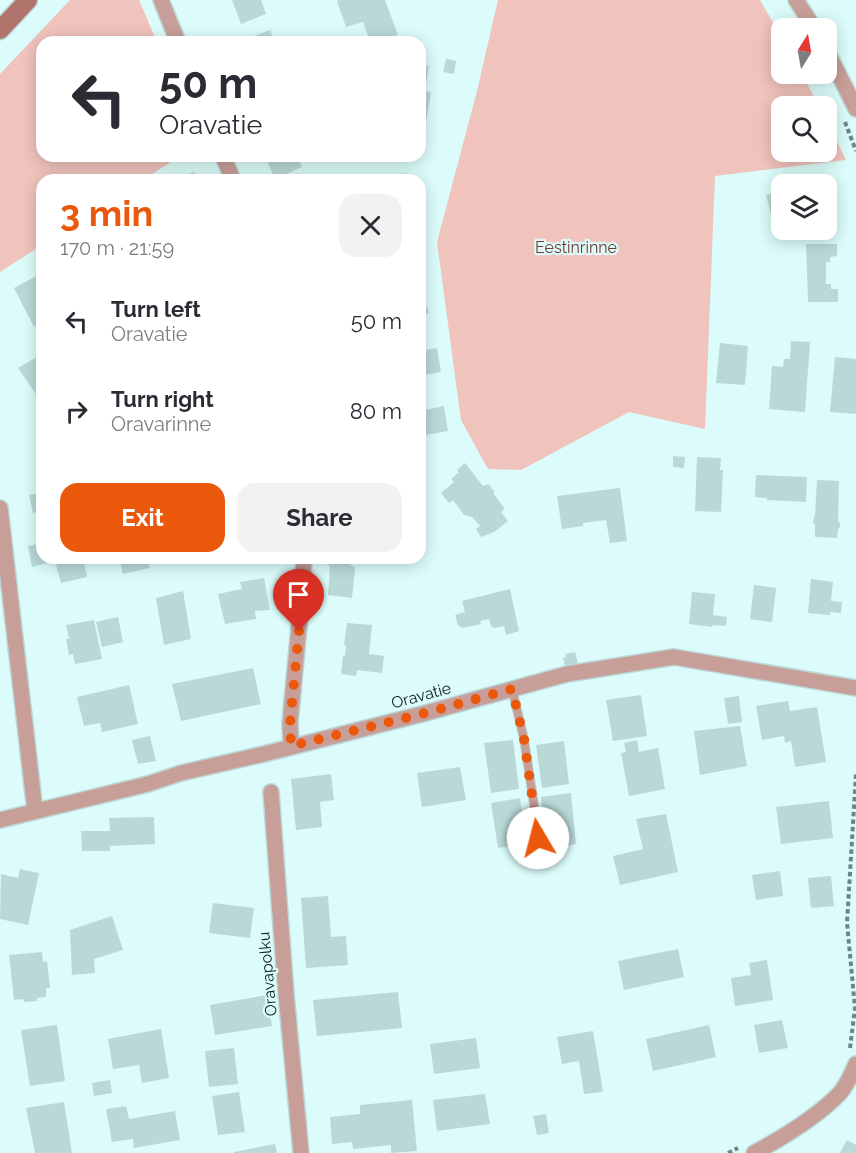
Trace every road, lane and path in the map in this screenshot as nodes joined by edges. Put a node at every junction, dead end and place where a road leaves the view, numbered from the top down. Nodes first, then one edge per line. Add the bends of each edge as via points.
1 (28, 0) edge
2 (161, 0) edge
3 (796, 0) edge
4 (808, 18) edge
5 (0, 30) edge
6 (176, 36) edge
7 (837, 71) edge
8 (856, 109) edge
9 (0, 508) edge
10 (304, 564) edge
11 (856, 688) edge
12 (512, 689) junction
13 (291, 746) junction
14 (856, 774) edge
15 (271, 792) dead end
16 (35, 811) junction
17 (0, 820) edge
18 (538, 838) dead end
19 (856, 937) edge
20 (848, 938) junction
21 (850, 1049) dead end
22 (856, 1064) edge
23 (749, 1149) edge
24 (301, 1153) edge
25 (728, 1153) edge

1 - 5 street
2 - 6 street
3 - 4 street
7 - 8 street
9 - 16 street
10 - 13 street
11 - 12 street, Oravatie via 674,657 567,674
12 - 13 street, Oravatie
12 - 18 lane via 524,739
13 - 16 street, Oravatie
14 - 20 path
15 - 24 street, Oravapolku
16 - 17 street, Oravatie
19 - 20 path
20 - 21 path via 855,1008
22 - 23 street via 841,1091 825,1106 784,1136
23 - 25 path

